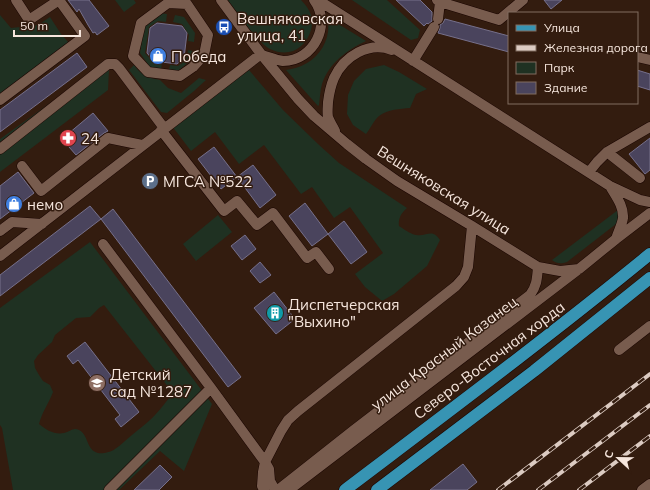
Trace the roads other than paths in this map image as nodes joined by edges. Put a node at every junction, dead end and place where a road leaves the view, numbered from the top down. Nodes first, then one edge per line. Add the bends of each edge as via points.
1 (16, 0) edge
2 (59, 0) edge
3 (221, 0) edge
4 (314, 0) edge
5 (318, 0) edge
6 (523, 0) edge
7 (439, 1) edge
8 (512, 12) edge
9 (504, 21) edge
10 (260, 54) junction
11 (204, 55) joint
12 (638, 57) edge
13 (650, 60) edge
14 (413, 61) junction
15 (0, 100) edge
16 (650, 127) edge
17 (163, 129) junction
18 (336, 135) junction
19 (142, 145) junction
20 (0, 149) edge
21 (607, 152) junction
22 (22, 166) dead end
23 (589, 172) junction
24 (640, 178) dead end
25 (610, 186) junction
26 (650, 202) edge
27 (650, 213) edge
28 (42, 224) junction
29 (472, 226) junction
30 (0, 231) edge
31 (616, 239) junction
32 (103, 244) dead end
33 (650, 254) edge
34 (0, 256) edge
35 (538, 267) junction
36 (329, 269) dead end
37 (579, 269) junction
38 (650, 278) edge
39 (650, 326) edge
40 (619, 350) dead end
41 (211, 388) junction
42 (265, 462) junction
43 (650, 484) edge
44 (109, 490) edge
45 (264, 490) edge
46 (277, 490) edge
47 (289, 490) edge
48 (345, 490) edge
49 (377, 490) edge
50 (642, 490) edge

1 - 2 street via 29,20
2 - 15 street via 85,36
3 - 10 street, Вешняковская улица
4 - 10 street via 321,13 321,24 318,38 310,50 298,58 283,60
5 - 14 street, Вешняковская улица
6 - 8 street
7 - 9 street
7 - 14 street via 436,23
10 - 17 street
10 - 18 street, Вешняковская улица via 298,99
11 - 11 street via 180,76 148,72 133,56 141,23 168,3 187,4 192,10 208,35
12 - 13 street
14 - 18 street, Вешняковская улица via 388,49 376,47 363,49 346,61 334,77 329,92 328,117
14 - 23 street, Вешняковская улица
16 - 21 street
17 - 19 street
17 - 20 street via 119,68 115,64 108,64
17 - 36 street via 224,211 237,201 257,225 273,213 307,258 316,252
18 - 29 street, Вешняковская улица via 397,181
19 - 22 street via 108,138 41,191
19 - 28 street
21 - 23 street
21 - 24 street
23 - 25 street, Вешняковская улица
25 - 26 street, Вешняковская улица
25 - 31 street, Вешняковская улица via 623,212
27 - 31 street, улица Красный Казанец
28 - 30 street via 12,222
28 - 34 street
29 - 35 street, Вешняковская улица
29 - 42 street via 468,267 464,277 288,420
31 - 37 street, улица Красный Казанец
32 - 41 street
33 - 48 main road, Северо-Восточная хорда via 570,319
35 - 37 street, Вешняковская улица via 560,271
35 - 46 street, улица Красный Казанец via 536,284 530,295
37 - 47 street, улица Красный Казанец
38 - 49 main road via 534,371
39 - 40 street
41 - 42 street
41 - 44 street
42 - 45 street via 262,486
42 - 46 street via 269,469 270,481
43 - 50 street

